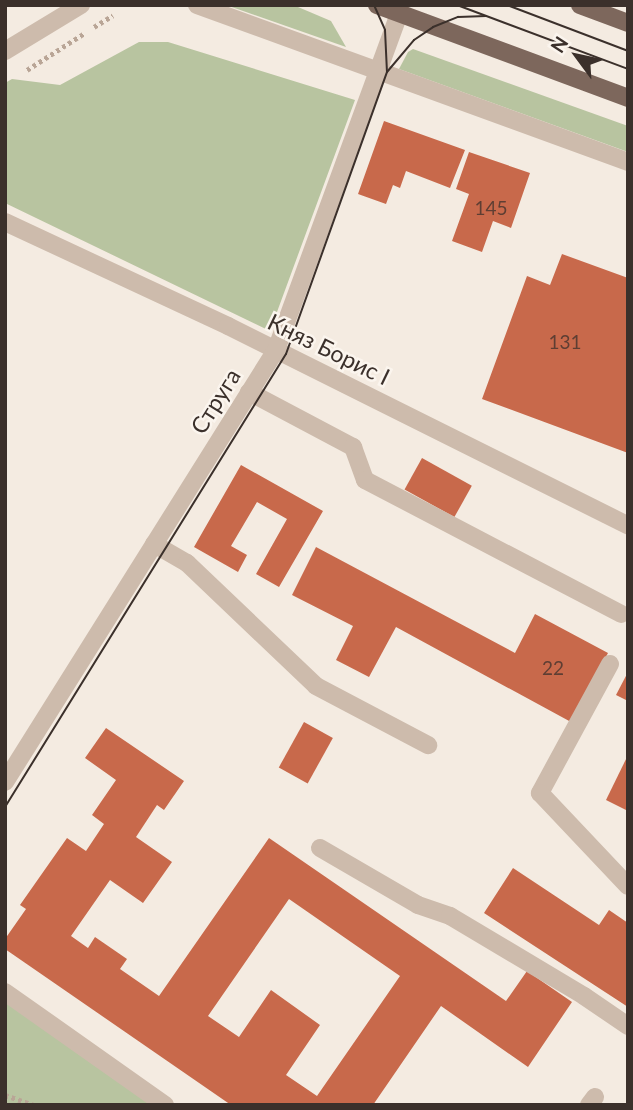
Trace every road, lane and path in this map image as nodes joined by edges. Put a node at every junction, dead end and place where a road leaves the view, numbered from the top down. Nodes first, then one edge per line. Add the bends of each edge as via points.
1 (80, 5) edge
2 (197, 5) edge
3 (377, 5) edge
4 (580, 5) edge
5 (398, 13) junction
6 (628, 23) edge
7 (5, 51) edge
8 (56, 52) dead end
9 (27, 70) dead end
10 (377, 71) junction
11 (628, 98) edge
12 (628, 162) edge
13 (5, 222) edge
14 (276, 350) junction
15 (249, 392) junction
16 (628, 525) edge
17 (154, 544) junction
18 (621, 614) dead end
19 (610, 664) dead end
20 (428, 745) dead end
21 (5, 782) edge
22 (320, 848) dead end
23 (628, 886) edge
24 (5, 992) edge
25 (628, 1026) edge
26 (5, 1096) edge
27 (19, 1098) junction
28 (12, 1105) edge
29 (34, 1105) edge
30 (165, 1105) edge

1 - 7 street
2 - 10 street
3 - 5 main road
4 - 6 main road
5 - 10 street, Струга
5 - 11 main road
8 - 9 path
10 - 12 street
10 - 14 street, Струга
13 - 14 street, Княз Борис I
14 - 15 street, Струга
14 - 16 street, Княз Борис I
15 - 17 street, Струга
15 - 18 street via 353,447 365,480
17 - 20 street via 187,563 316,686
17 - 21 street, Струга via 31,727
19 - 23 street via 540,793
22 - 25 street via 418,905 461,923
24 - 30 street
26 - 27 path
27 - 28 path
27 - 29 path

